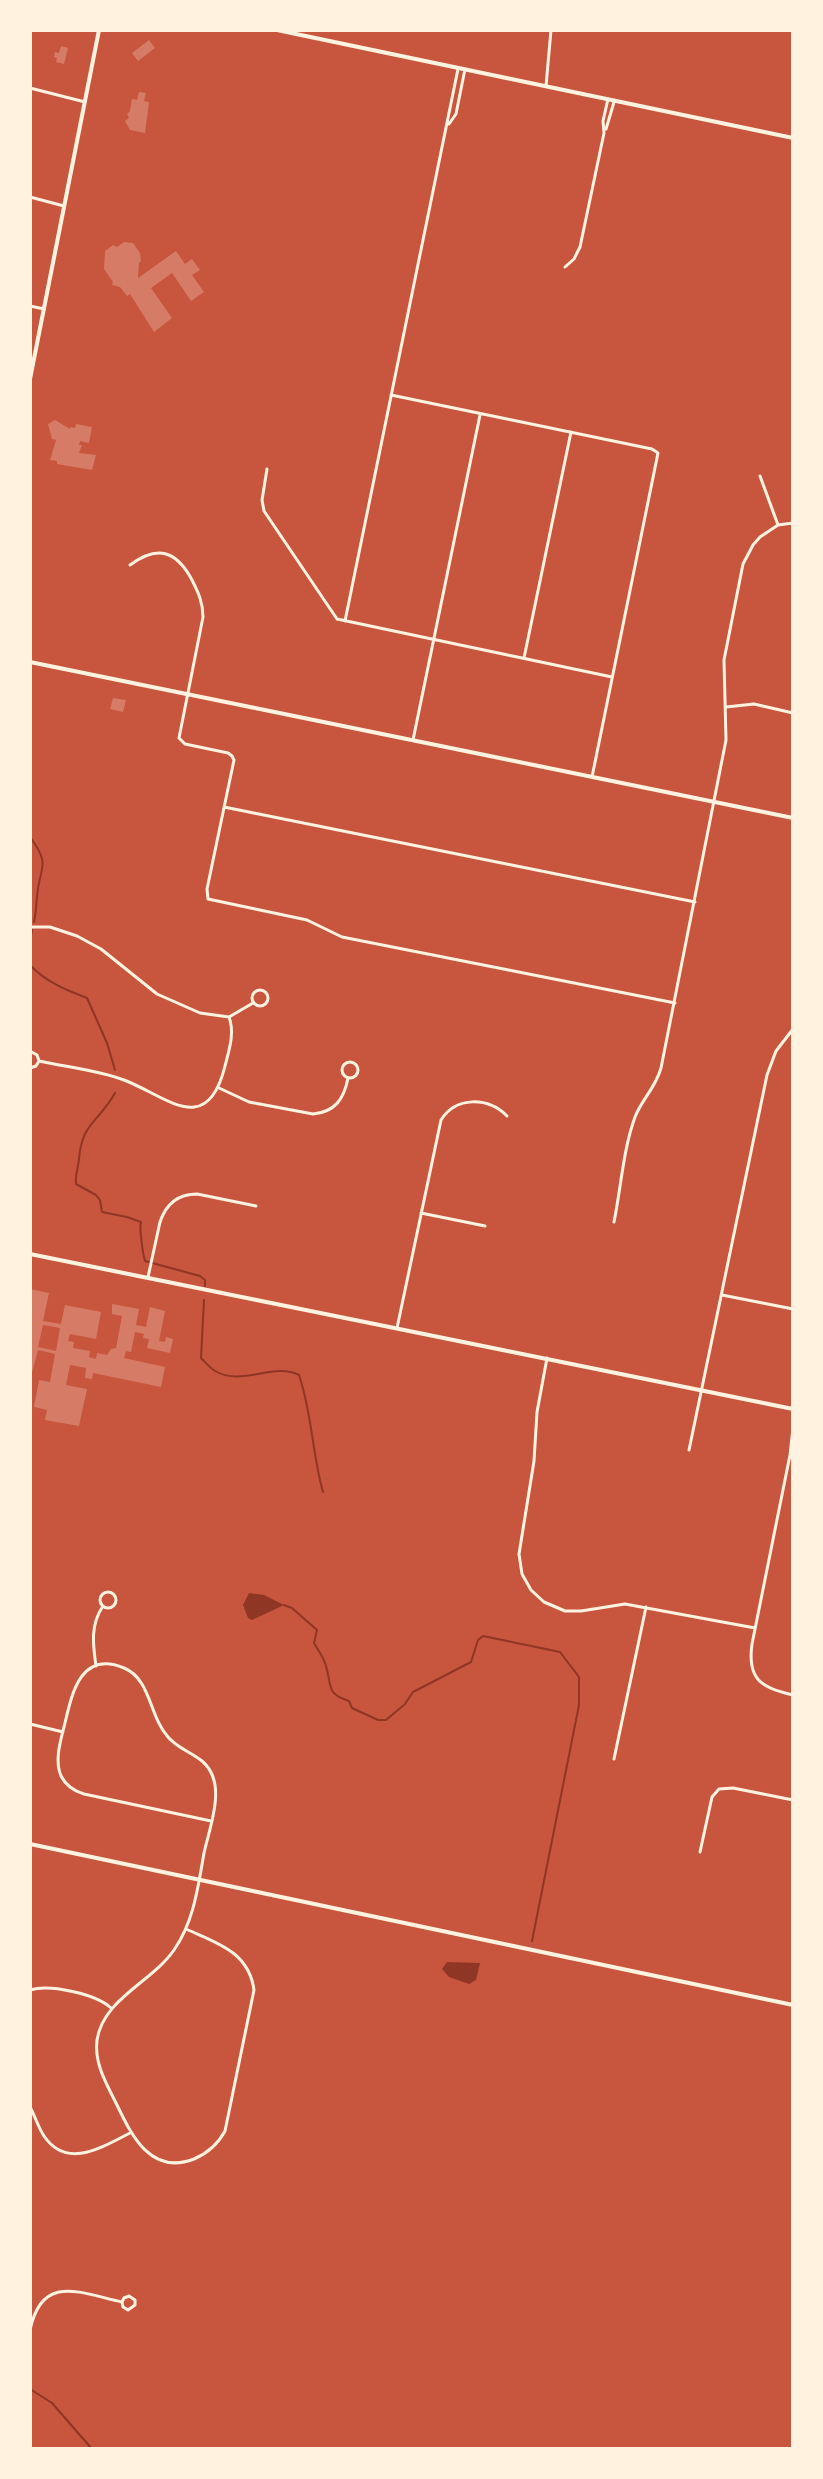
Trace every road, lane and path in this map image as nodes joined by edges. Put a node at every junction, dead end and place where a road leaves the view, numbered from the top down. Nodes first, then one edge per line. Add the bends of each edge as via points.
1 (99, 30) edge
2 (277, 30) edge
3 (551, 30) edge
4 (458, 68) junction
5 (465, 69) junction
6 (546, 86) junction
7 (30, 88) edge
8 (611, 100) junction
9 (85, 102) junction
10 (447, 128) junction
11 (793, 138) edge
12 (30, 197) edge
13 (64, 206) junction
14 (565, 267) dead end
15 (30, 306) edge
16 (44, 309) junction
17 (30, 379) edge
18 (391, 395) junction
19 (480, 413) junction
20 (571, 432) junction
21 (267, 469) dead end
22 (760, 476) dead end
23 (793, 523) edge
24 (778, 525) junction
25 (130, 565) dead end
26 (345, 621) junction
27 (434, 640) junction
28 (524, 658) junction
29 (30, 662) edge
30 (612, 677) junction
31 (187, 694) junction
32 (726, 707) junction
33 (793, 713) edge
34 (413, 740) junction
35 (592, 777) junction
36 (714, 802) junction
37 (224, 807) junction
38 (793, 818) edge
39 (695, 902) junction
40 (30, 927) edge
41 (253, 1003) junction
42 (675, 1003) junction
43 (229, 1017) junction
44 (793, 1029) edge
45 (30, 1051) edge
46 (39, 1061) junction
47 (30, 1068) edge
48 (348, 1078) junction
49 (219, 1088) junction
50 (507, 1116) dead end
51 (256, 1206) dead end
52 (421, 1213) junction
53 (614, 1222) dead end
54 (485, 1226) dead end
55 (30, 1254) edge
56 (148, 1277) junction
57 (721, 1294) junction
58 (793, 1309) edge
59 (397, 1328) junction
60 (547, 1358) junction
61 (702, 1391) junction
62 (793, 1409) edge
63 (793, 1428) edge
64 (689, 1450) dead end
65 (103, 1606) dead end
66 (646, 1607) junction
67 (755, 1628) junction
68 (96, 1666) junction
69 (793, 1695) edge
70 (32, 1725) edge
71 (63, 1732) junction
72 (614, 1759) dead end
73 (793, 1800) edge
74 (211, 1821) junction
75 (30, 1844) edge
76 (700, 1852) dead end
77 (199, 1879) junction
78 (186, 1929) junction
79 (30, 1990) edge
80 (793, 2005) edge
81 (111, 2008) junction
82 (30, 2107) edge
83 (130, 2133) junction
84 (122, 2302) dead end
85 (30, 2330) edge

1 - 9 street
2 - 4 street
3 - 6 street
4 - 5 street
4 - 10 street
5 - 6 street
5 - 10 street via 456,114
6 - 8 street
7 - 9 street
8 - 11 street
8 - 14 street via 580,247
9 - 13 street
10 - 18 street
12 - 13 street
13 - 16 street
15 - 16 street
16 - 17 street
18 - 19 street
18 - 26 street
19 - 20 street
19 - 27 street
20 - 28 street
20 - 30 street via 658,453
21 - 26 street via 264,511 333,615
22 - 24 street
23 - 24 street
24 - 32 street via 753,545 743,564 724,660
25 - 31 street via 148,553 172,556 200,595 203,617
26 - 27 street
27 - 28 street
27 - 34 street
28 - 30 street
29 - 31 street
30 - 35 street
31 - 34 street
31 - 37 street via 180,740 233,757
32 - 33 street via 754,704
32 - 36 street via 728,731
34 - 35 street
35 - 36 street
36 - 38 street
36 - 39 street
37 - 39 street
37 - 42 street via 207,889 211,900 307,920 342,937
39 - 42 street
40 - 43 street via 77,936 170,1002
41 - 41 street via 265,1005 267,993 255,992
41 - 43 street
42 - 53 street via 658,1077 633,1122
43 - 49 street via 232,1034
44 - 57 street via 769,1065
45 - 46 street
46 - 47 street
46 - 49 street via 119,1078 185,1107 208,1101
48 - 48 street via 358,1071 353,1062 342,1067
48 - 49 street via 336,1106 313,1114 249,1102
50 - 52 street via 497,1106 475,1101 445,1113
51 - 56 street via 197,1194 181,1196 163,1214
52 - 54 street
52 - 59 street
55 - 56 street
56 - 59 street
57 - 58 street
57 - 61 street
59 - 60 street
60 - 61 street
60 - 66 street via 519,1550 522,1574 538,1597 557,1609
61 - 62 street
61 - 64 street
63 - 67 street
65 - 68 street via 93,1634
66 - 67 street
66 - 72 street
67 - 69 street via 753,1672 768,1688
68 - 71 street via 75,1684
68 - 74 street via 119,1666 136,1675 169,1739 208,1768 216,1789
70 - 71 street
71 - 74 street via 58,1767 73,1790
73 - 76 street via 719,1789 712,1797
74 - 77 street
75 - 77 street
77 - 78 street
77 - 80 street
78 - 81 street via 158,1969
78 - 83 street via 231,1950 253,1981 227,2125 211,2149 175,2162 156,2158
79 - 81 street via 50,1988
81 - 83 street via 99,2029 97,2056
82 - 83 street via 44,2136 68,2153 88,2153
84 - 85 street via 55,2292 37,2307

